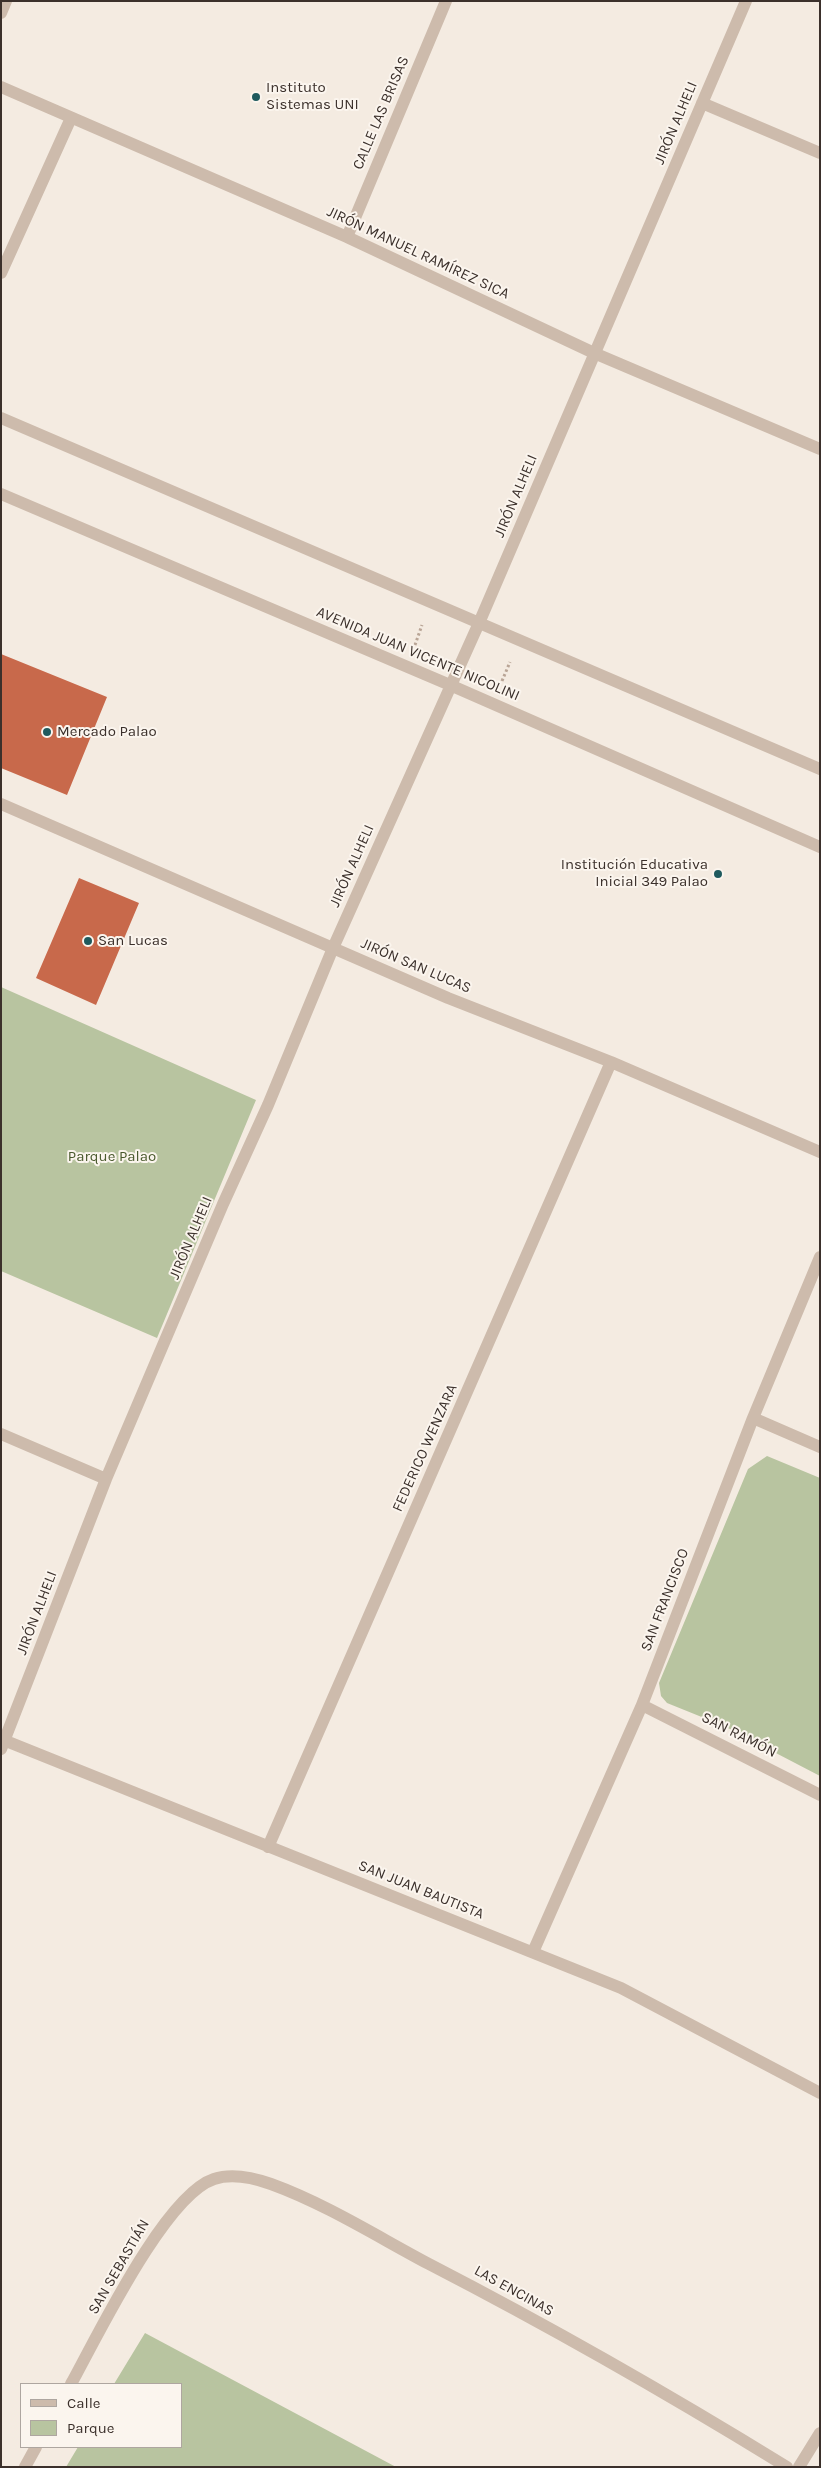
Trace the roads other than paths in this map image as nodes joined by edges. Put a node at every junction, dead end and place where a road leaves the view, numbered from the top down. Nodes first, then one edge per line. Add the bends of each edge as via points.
1 (6, 1) edge
2 (446, 1) edge
3 (746, 1) edge
4 (1, 13) edge
5 (1, 88) edge
6 (702, 102) junction
7 (72, 118) junction
8 (820, 153) edge
9 (347, 237) junction
10 (1, 273) edge
11 (594, 353) junction
12 (1, 418) edge
13 (820, 450) edge
14 (1, 494) edge
15 (480, 623) junction
16 (450, 685) junction
17 (820, 769) edge
18 (1, 804) edge
19 (820, 847) edge
20 (333, 948) junction
21 (611, 1062) junction
22 (820, 1152) edge
23 (820, 1257) edge
24 (753, 1418) junction
25 (1, 1434) edge
26 (820, 1447) edge
27 (106, 1479) junction
28 (642, 1705) junction
29 (2, 1743) edge
30 (820, 1795) edge
31 (268, 1847) junction
32 (533, 1952) junction
33 (820, 2093) edge
34 (212, 2179) joint
35 (72, 2383) edge
36 (820, 2433) edge
37 (35, 2448) edge
38 (25, 2467) edge
39 (787, 2467) edge
40 (799, 2467) edge

1 - 4 street
2 - 9 street, CALLE LAS BRISAS
3 - 6 street, JIRÓN ALHELI
5 - 7 street, JIRÓN MANUEL RAMÍREZ SICA
6 - 8 street
6 - 11 street, JIRÓN ALHELI
7 - 9 street, JIRÓN MANUEL RAMÍREZ SICA
7 - 10 street
9 - 11 street, JIRÓN MANUEL RAMÍREZ SICA
11 - 13 street, JIRÓN MANUEL RAMÍREZ SICA
11 - 15 street, JIRÓN ALHELI
12 - 15 street
14 - 16 street, AVENIDA JUAN VICENTE NICOLINI
15 - 16 street, JIRÓN ALHELI
15 - 17 street
16 - 19 street, AVENIDA JUAN VICENTE NICOLINI
16 - 20 street, JIRÓN ALHELI
18 - 20 street, JIRÓN SAN LUCAS
20 - 21 street, JIRÓN SAN LUCAS via 448,998
20 - 27 street, JIRÓN ALHELI
21 - 22 street, JIRÓN SAN LUCAS
21 - 31 street, FEDERICO WENZARA
23 - 24 street, SAN FRANCISCO
24 - 26 street
24 - 28 street, SAN FRANCISCO
25 - 27 street
27 - 29 street, JIRÓN ALHELI
28 - 30 street, SAN RAMÓN
28 - 32 street, SAN FRANCISCO
29 - 31 street, SAN JUAN BAUTISTA
31 - 32 street, SAN JUAN BAUTISTA
32 - 33 street, SAN JUAN BAUTISTA via 621,1988
34 - 35 street, SAN SEBASTIÁN via 189,2194 166,2219
34 - 39 street, LAS ENCINAS via 233,2176 270,2184 316,2205 506,2304
36 - 40 street
37 - 38 street

